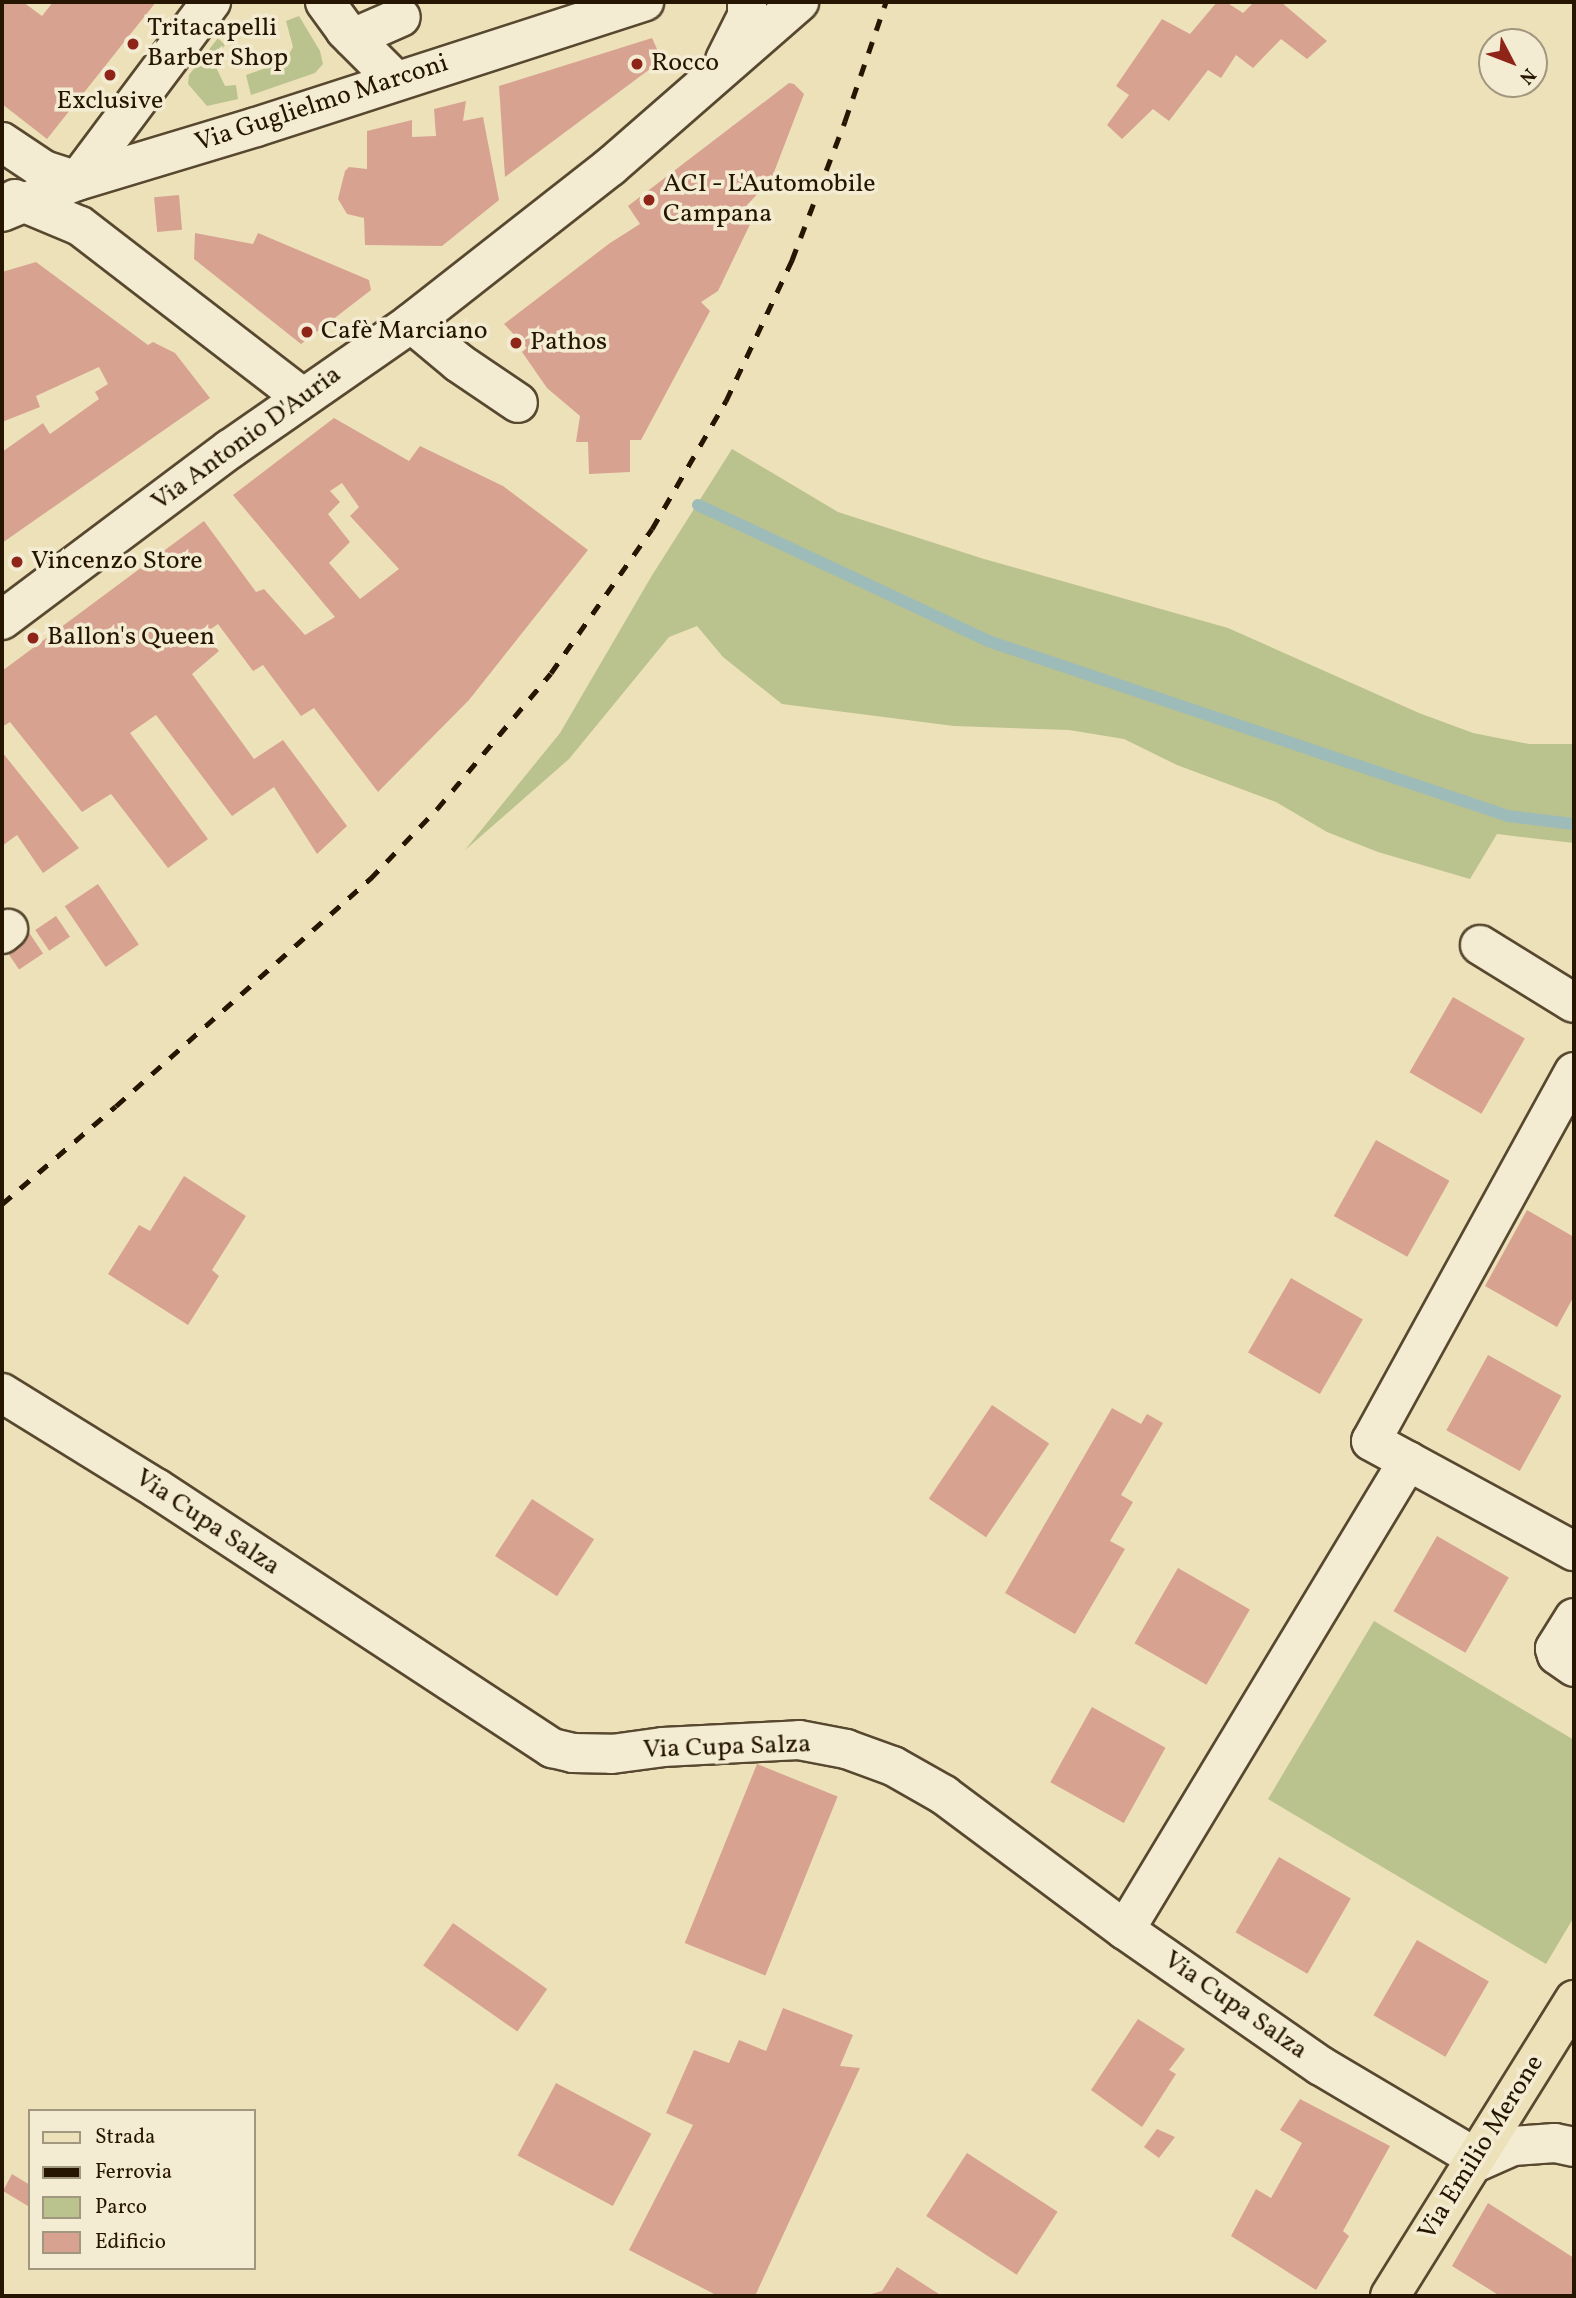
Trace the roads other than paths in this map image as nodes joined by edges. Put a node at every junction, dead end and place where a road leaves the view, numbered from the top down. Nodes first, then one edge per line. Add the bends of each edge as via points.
1 (211, 2) edge
2 (326, 2) edge
3 (644, 2) edge
4 (747, 2) edge
5 (799, 2) edge
6 (401, 17) dead end
7 (353, 38) junction
8 (720, 71) junction
9 (395, 80) junction
10 (2, 142) edge
11 (77, 181) junction
12 (11, 204) edge
13 (411, 323) junction
14 (302, 397) junction
15 (518, 403) dead end
16 (2, 620) edge
17 (1480, 945) dead end
18 (1574, 1003) edge
19 (1574, 1072) edge
20 (2, 1393) edge
21 (1408, 1461) junction
22 (1574, 1552) edge
23 (1574, 1618) edge
24 (1574, 1667) edge
25 (1125, 1930) junction
26 (1574, 2006) edge
27 (1574, 2147) edge
28 (1474, 2161) junction
29 (1390, 2296) edge

1 - 11 street
2 - 7 street
3 - 9 street, Via Guglielmo Marconi
4 - 8 street, Via Antonio D'Auria via 747,16
5 - 8 street, Via Antonio D'Auria
6 - 7 street
7 - 9 street
8 - 13 street, Via Antonio D'Auria via 610,167
9 - 11 street, Via Guglielmo Marconi
10 - 11 street via 44,170
11 - 12 street, Via Guglielmo Marconi
12 - 14 street via 80,226
13 - 14 street, Via Antonio D'Auria
13 - 15 street
14 - 16 street, Via Antonio D'Auria
17 - 18 street
19 - 21 street via 1371,1441
20 - 25 street, Via Cupa Salza via 156,1488 552,1748 611,1754 799,1740 846,1749 893,1766 944,1795
21 - 22 street
21 - 25 street
23 - 24 street via 1555,1649
25 - 28 street, Via Cupa Salza via 1321,2066
26 - 28 main road, Via Emilio Merone
27 - 28 street via 1556,2143 1513,2146
28 - 29 main road, Via Emilio Merone

